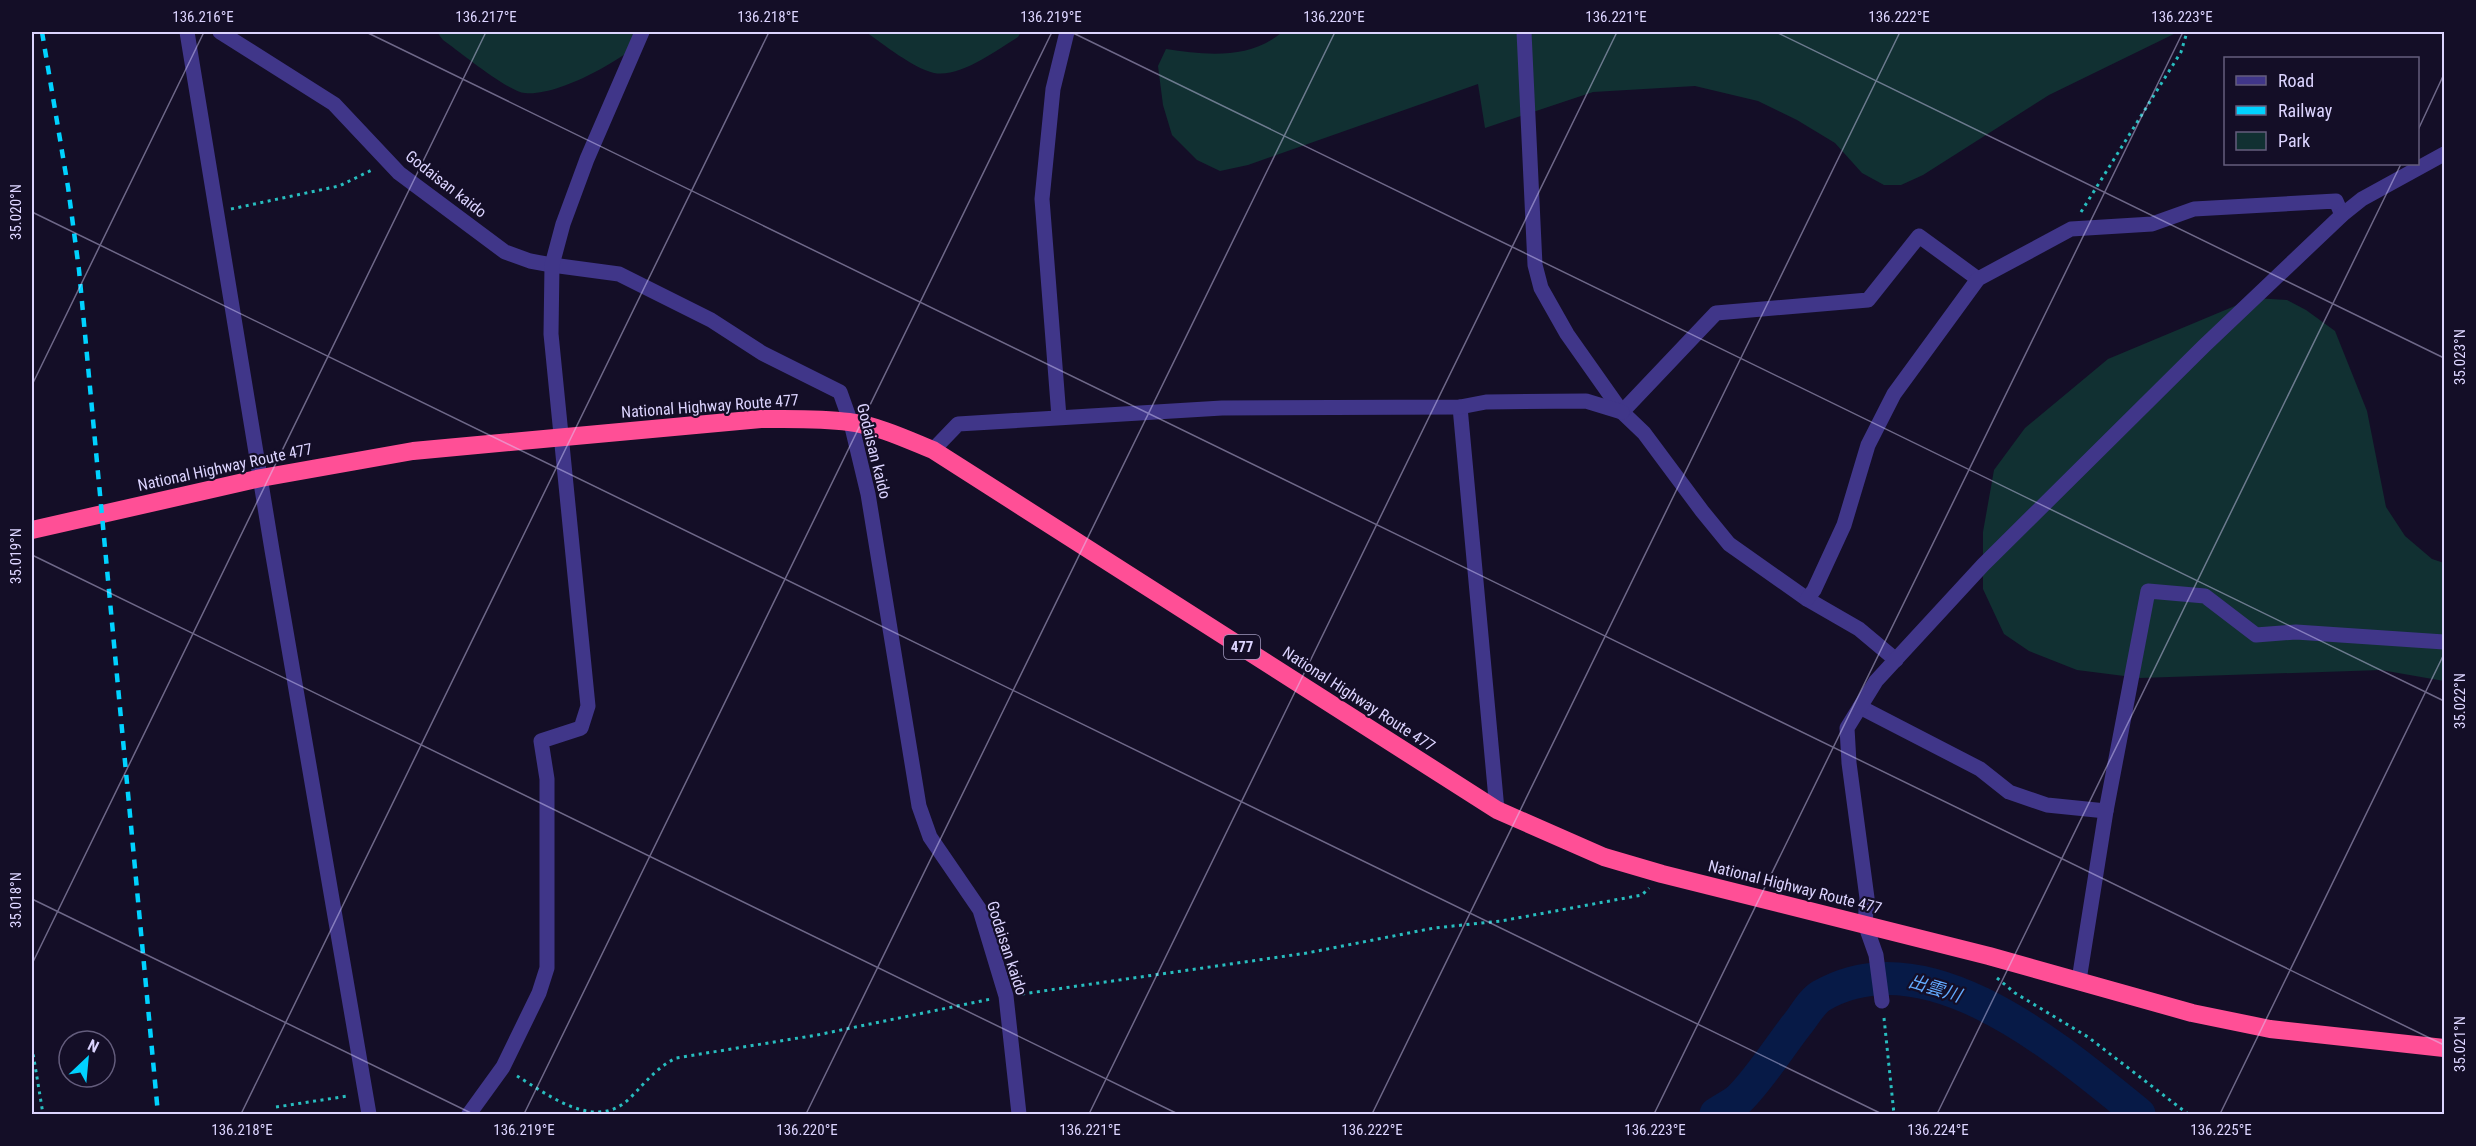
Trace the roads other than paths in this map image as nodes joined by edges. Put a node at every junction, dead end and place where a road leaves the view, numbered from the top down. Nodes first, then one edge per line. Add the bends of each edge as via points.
1 (187, 32) edge
2 (220, 32) edge
3 (642, 32) edge
4 (1067, 32) edge
5 (1524, 32) edge
6 (2445, 154) edge
7 (2342, 215) junction
8 (552, 265) junction
9 (1978, 279) junction
10 (1460, 407) junction
11 (1622, 412) junction
12 (1059, 417) junction
13 (851, 423) junction
14 (560, 437) junction
15 (933, 450) junction
16 (261, 478) junction
17 (32, 530) edge
18 (1807, 598) junction
19 (2445, 642) edge
20 (1896, 660) junction
21 (1860, 707) junction
22 (1497, 810) junction
23 (2106, 811) junction
24 (1865, 924) junction
25 (2079, 980) junction
26 (1882, 1001) road end
27 (2445, 1048) edge
28 (369, 1114) edge
29 (469, 1114) edge
30 (1020, 1114) edge

1 - 16 street
2 - 8 street, Godaisan kaido via 334,105 399,173 506,252
3 - 8 street via 583,170
4 - 12 street via 1053,89 1042,199
5 - 11 street via 1535,265 1541,288 1567,334
6 - 7 street via 2362,199
7 - 9 street via 2336,201 2324,201 2194,209 2152,224 2071,229
7 - 20 street via 1992,557
8 - 13 street, Godaisan kaido via 619,274 711,320 762,353 840,392
8 - 14 street via 550,334
9 - 11 street via 1919,236 1868,300 1716,314
9 - 18 street via 1894,394 1868,445 1844,525
10 - 11 street via 1486,402 1586,401
10 - 12 street via 1222,408
10 - 22 street
11 - 18 street via 1644,433 1729,544
12 - 15 street via 958,424
13 - 14 highway, National Highway Route 477 / 477 via 761,419
13 - 15 highway, National Highway Route 477 / 477 via 889,432
13 - 30 street, Godaisan kaido via 868,494 919,806 930,837 980,909 1006,996
14 - 16 highway, National Highway Route 477 / 477 via 413,451
14 - 29 street via 588,706 581,728 541,741 547,779 547,968 503,1067
15 - 22 highway, National Highway Route 477 / 477
16 - 17 highway, National Highway Route 477 / 477
16 - 28 street
18 - 20 street via 1858,629
19 - 23 street via 2296,632 2256,635 2205,596 2148,591
20 - 21 street via 1876,681
21 - 23 street via 1980,769 2009,792 2047,805
21 - 24 street via 1847,728 1867,898
22 - 24 highway, National Highway Route 477 / 477 via 1604,857
23 - 25 street
24 - 25 highway, National Highway Route 477 / 477
24 - 26 street via 1876,955
25 - 27 highway, National Highway Route 477 / 477 via 2192,1013 2270,1029

